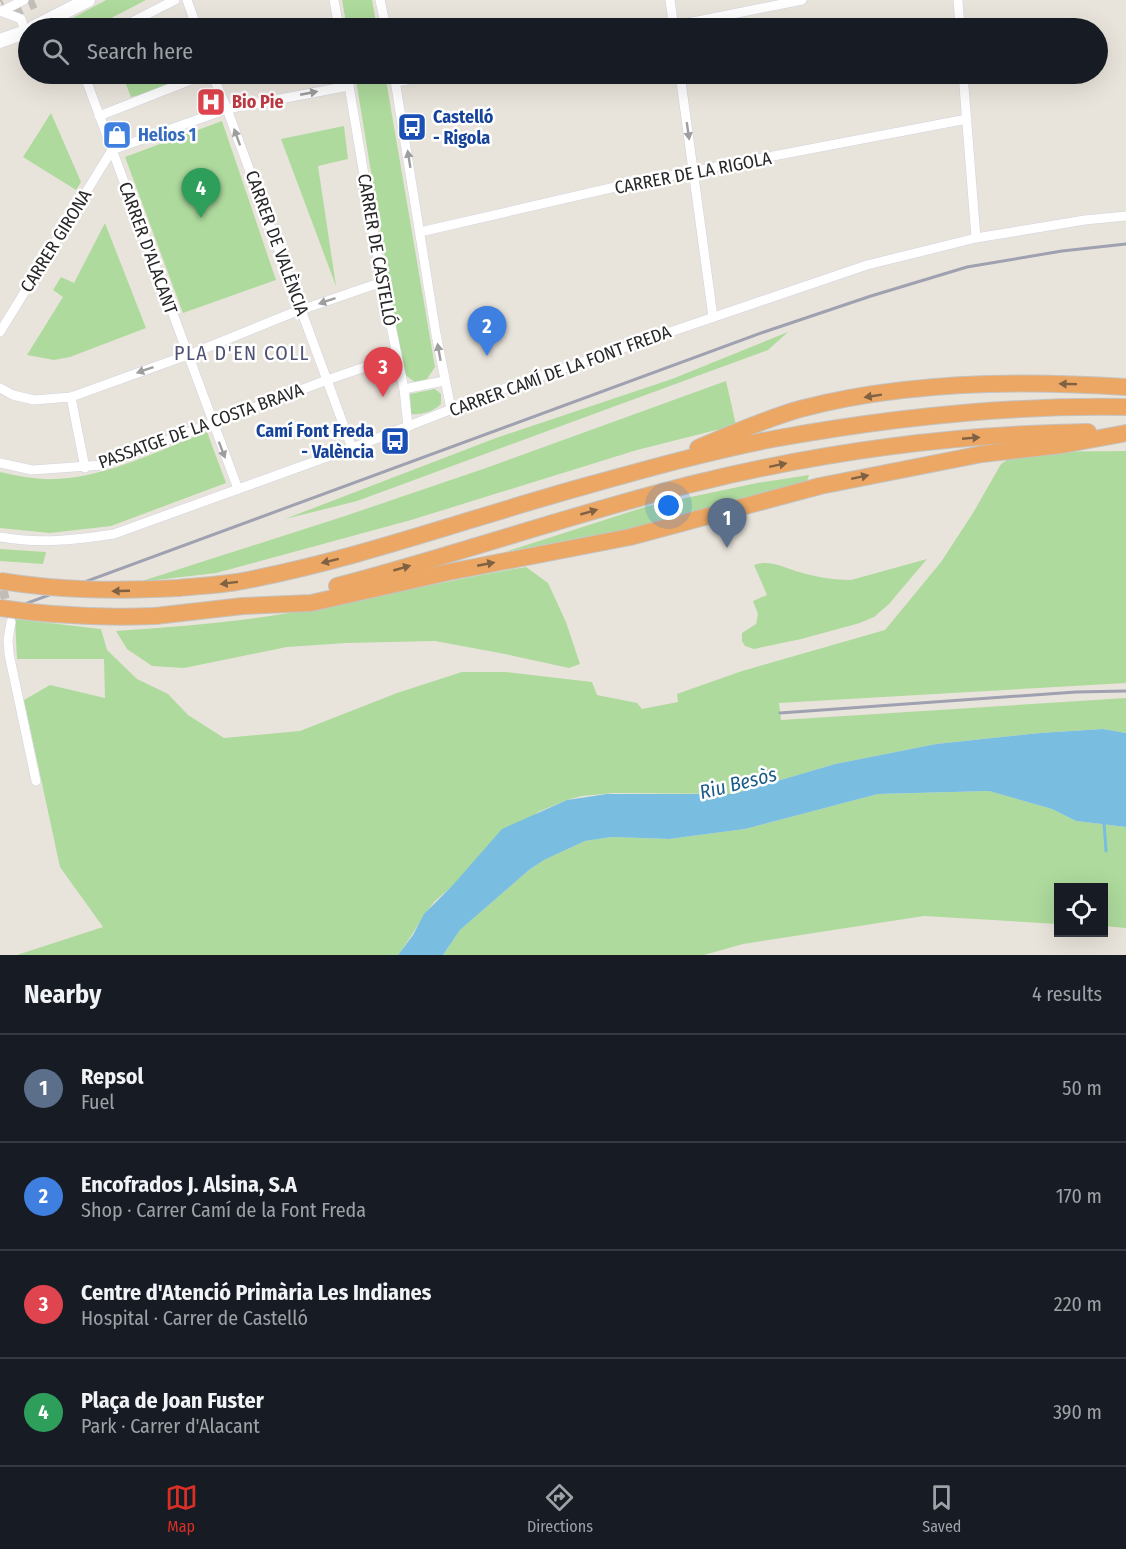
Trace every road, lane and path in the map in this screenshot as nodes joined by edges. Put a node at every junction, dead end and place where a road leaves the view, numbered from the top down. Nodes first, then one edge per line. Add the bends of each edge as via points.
1 (24, 0) edge
2 (88, 0) edge
3 (175, 0) edge
4 (187, 0) edge
5 (334, 0) edge
6 (380, 0) edge
7 (670, 0) edge
8 (802, 0) edge
9 (958, 0) edge
10 (1, 11) edge
11 (62, 14) junction
12 (18, 18) edge
13 (53, 18) edge
14 (64, 18) edge
15 (140, 18) edge
16 (193, 18) edge
17 (337, 18) edge
18 (384, 18) edge
19 (673, 18) edge
20 (717, 18) edge
21 (959, 18) edge
22 (18, 33) edge
23 (0, 41) edge
24 (88, 84) edge
25 (181, 84) edge
26 (216, 84) edge
27 (396, 84) edge
28 (681, 84) edge
29 (964, 84) edge
30 (349, 86) joint
31 (227, 109) junction
32 (99, 116) junction
33 (967, 119) junction
34 (112, 150) junction
35 (694, 173) junction
36 (1126, 216) edge
37 (420, 232) junction
38 (976, 238) junction
39 (382, 282) junction
40 (300, 310) junction
41 (713, 317) junction
42 (0, 332) edge
43 (188, 355) junction
44 (397, 356) junction
45 (327, 380) junction
46 (444, 381) junction
47 (1126, 387) edge
48 (0, 388) edge
49 (404, 389) junction
50 (71, 397) junction
51 (1126, 407) edge
52 (451, 409) junction
53 (212, 424) junction
54 (408, 427) junction
55 (1126, 432) edge
56 (352, 448) junction
57 (0, 463) edge
58 (85, 468) junction
59 (649, 469) junction
60 (237, 489) junction
61 (0, 537) edge
62 (1, 585) edge
63 (243, 606) junction
64 (0, 608) edge
65 (11, 622) tunnel mouth
66 (36, 781) dead end

1 - 10 street
2 - 11 main road
3 - 15 street
4 - 16 street
5 - 17 street
6 - 18 street
7 - 19 street
8 - 20 street
9 - 21 street
10 - 12 street
11 - 13 main road
11 - 14 street
22 - 23 main road
24 - 32 street, CARRER D'ALACANT
25 - 32 street
26 - 31 street, CARRER DE VALÈNCIA
37 -> 27 street
28 -> 35 street
29 - 33 street
31 -> 30 street
30 - 39 street, CARRER DE CASTELLÓ
31 - 34 street
40 -> 31 street, CARRER DE VALÈNCIA
32 - 34 street, CARRER D'ALACANT
33 - 35 street, CARRER DE LA RIGOLA
33 - 38 street
34 - 42 street, CARRER GIRONA
34 - 43 street, CARRER D'ALACANT
35 - 37 street, CARRER DE LA RIGOLA via 637,182
35 - 41 street
36 - 38 street, CARRER CAMÍ DE LA FONT FREDA
46 -> 37 street
38 - 41 street, CARRER CAMÍ DE LA FONT FREDA via 867,265
39 -> 40 street
39 - 44 street, CARRER DE CASTELLÓ
40 - 43 street
40 - 45 street, CARRER DE VALÈNCIA
41 - 52 street, CARRER CAMÍ DE LA FONT FREDA
43 -> 50 street
43 - 53 street, CARRER D'ALACANT
44 - 45 street, PASSATGE DE LA COSTA BRAVA
44 - 49 street, CARRER DE CASTELLÓ
45 - 53 street, PASSATGE DE LA COSTA BRAVA
45 - 56 street, CARRER DE VALÈNCIA
46 - 49 street
46 - 52 street
47 -> 59 highway via 988,385 850,399 779,416
48 - 50 street via 34,400
49 - 54 street, CARRER DE CASTELLÓ
50 - 58 street
51 - 59 highway via 1000,411 843,427 727,449
52 - 54 street, CARRER CAMÍ DE LA FONT FREDA
53 - 58 street, PASSATGE DE LA COSTA BRAVA
53 -> 60 street, CARRER D'ALACANT
54 - 56 street, CARRER CAMÍ DE LA FONT FREDA
63 -> 55 highway via 311,603 630,537 820,486 972,456
63 -> 55 highway via 370,578 611,506 772,467 926,442
56 - 60 street, CARRER CAMÍ DE LA FONT FREDA
57 - 58 street, PASSATGE DE LA COSTA BRAVA via 33,470
59 -> 62 highway, bridge via 326,562 234,582 116,591
60 - 61 street, CARRER CAMÍ DE LA FONT FREDA via 114,534 43,542
63 - 64 highway, bridge via 114,617
65 - 66 street via 9,654

